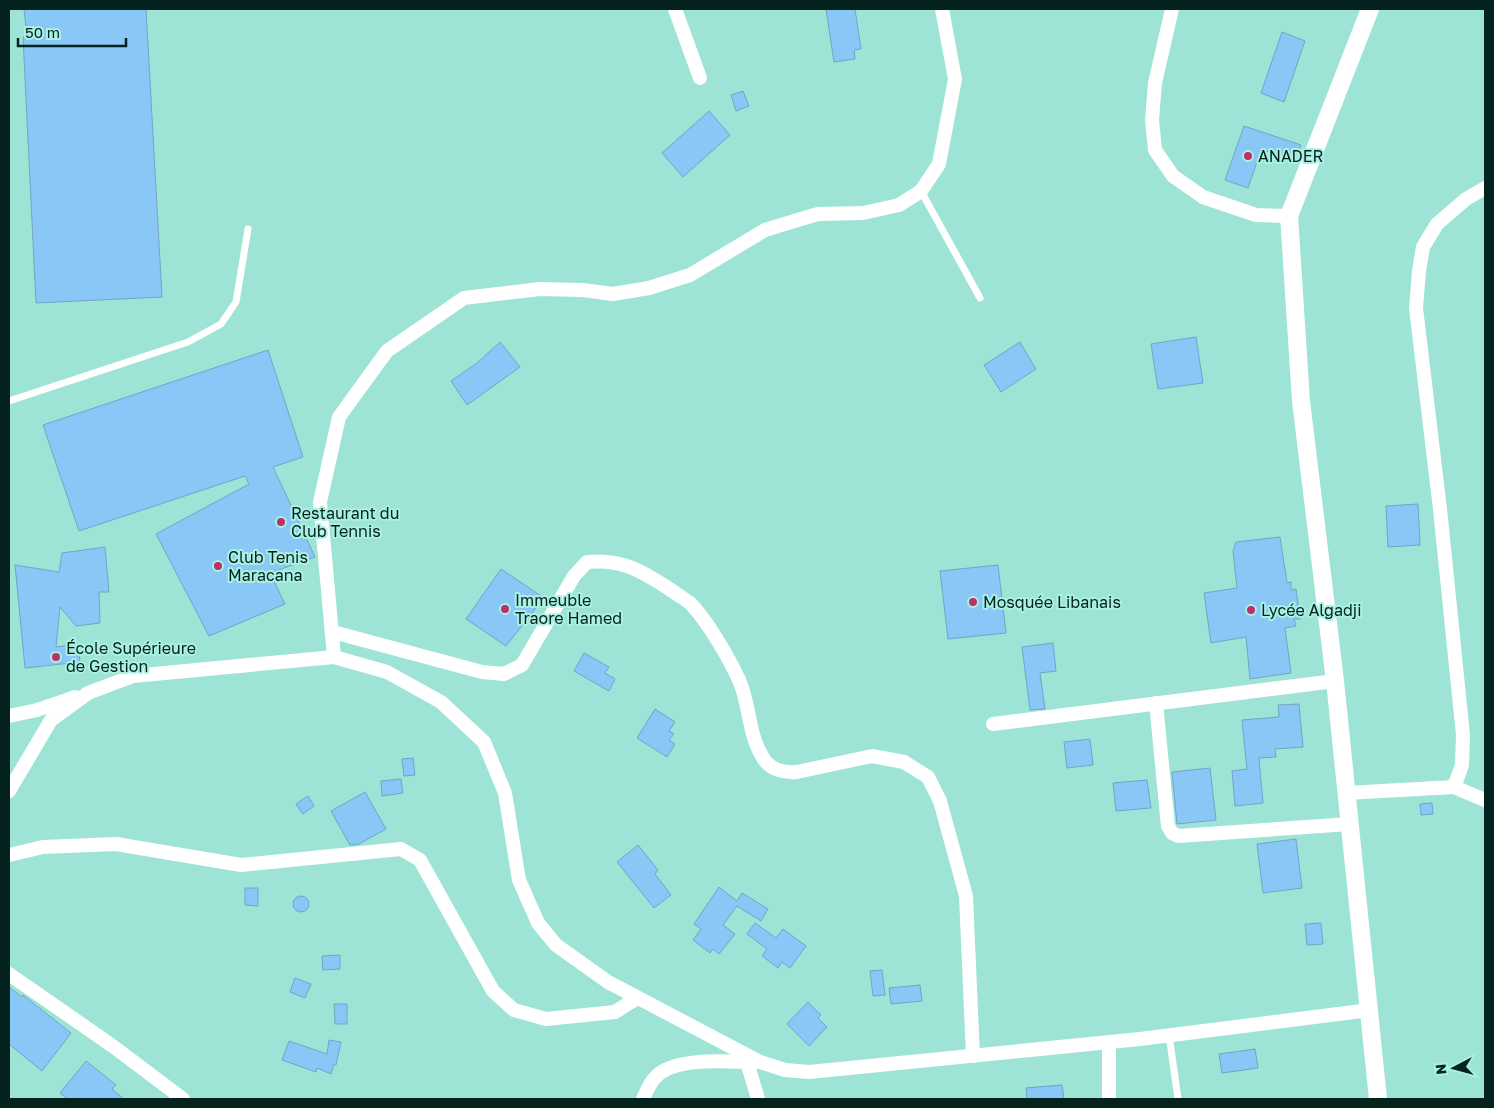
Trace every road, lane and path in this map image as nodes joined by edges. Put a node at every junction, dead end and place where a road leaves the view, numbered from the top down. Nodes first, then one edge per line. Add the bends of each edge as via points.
1 (675, 9) edge
2 (942, 9) edge
3 (1172, 9) edge
4 (1370, 9) edge
5 (700, 78) dead end
6 (1485, 188) edge
7 (921, 191) junction
8 (1289, 216) junction
9 (248, 229) dead end
10 (980, 298) dead end
11 (9, 401) edge
12 (333, 632) junction
13 (334, 657) junction
14 (1335, 681) junction
15 (88, 693) junction
16 (1156, 703) junction
17 (9, 716) edge
18 (993, 724) dead end
19 (1454, 787) junction
20 (9, 791) edge
21 (1346, 793) junction
22 (1485, 800) edge
23 (1350, 824) junction
24 (9, 855) edge
25 (9, 974) edge
26 (637, 998) junction
27 (1370, 1010) junction
28 (1168, 1035) junction
29 (1109, 1042) junction
30 (973, 1056) junction
31 (753, 1062) junction
32 (183, 1099) edge
33 (642, 1099) edge
34 (758, 1099) edge
35 (1109, 1099) edge
36 (1178, 1099) edge
37 (1378, 1099) edge

1 - 5 street
2 - 7 street via 955,79 939,164
3 - 8 street via 1155,83 1152,120 1155,150 1173,176 1203,197 1256,215
4 - 8 street
6 - 19 street via 1466,199 1437,224 1423,247 1416,308 1463,735 1462,765
7 - 10 lane
7 - 12 street via 900,205 863,212 818,214 765,230 690,275 649,288 613,294 540,289 464,298 387,351 339,417 320,502
8 - 14 street via 1301,401
9 - 11 lane via 236,302 221,324 188,342
12 - 13 street
12 - 30 street via 482,672 504,674 522,665 574,576 587,562 606,561 638,568 689,603 707,625 740,681 755,742 771,768 787,773 797,772 872,756 904,762 928,777 940,802 966,896
13 - 15 street via 133,676
13 - 26 street via 387,672 440,702 484,742 505,793 519,880 538,923 556,945 574,959
14 - 16 street
14 - 21 street
15 - 17 street
15 - 20 street via 51,720
16 - 18 street
16 - 23 street via 1168,826 1172,833 1178,836
19 - 21 street
19 - 22 street
21 - 23 street
23 - 27 street
24 - 26 street via 44,847 116,844 241,865 401,849 420,860 493,991 514,1010 546,1019 615,1012
25 - 32 street
26 - 31 street
27 - 28 street
27 - 37 street
28 - 29 street
28 - 36 lane
29 - 30 street
29 - 35 street
30 - 31 street via 810,1072
31 - 33 street via 717,1061 673,1066 660,1073
31 - 34 street

